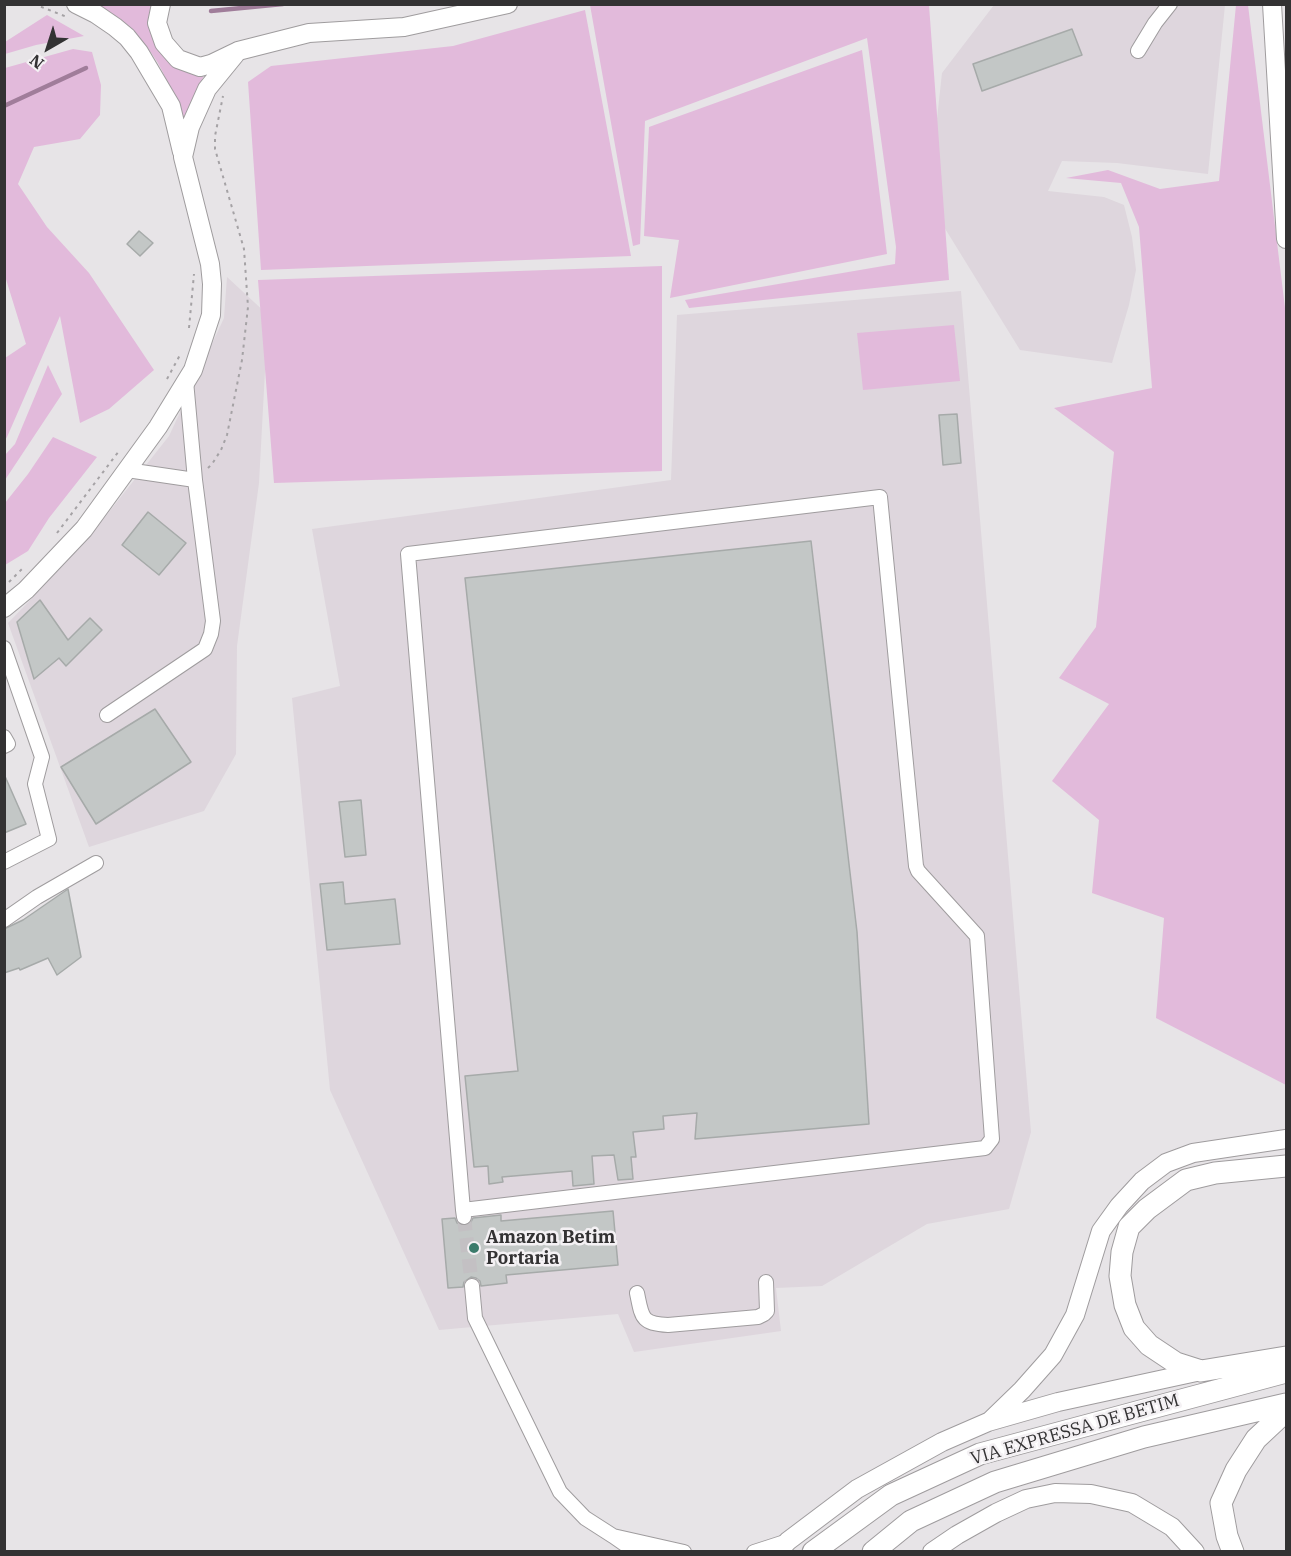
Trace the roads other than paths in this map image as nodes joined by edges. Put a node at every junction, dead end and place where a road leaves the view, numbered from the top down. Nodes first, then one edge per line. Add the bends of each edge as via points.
1 (161, 4) edge
2 (508, 4) edge
3 (1170, 4) edge
4 (1271, 9) edge
5 (75, 12) edge
6 (237, 51) junction
7 (1138, 51) dead end
8 (183, 157) junction
9 (1286, 232) edge
10 (186, 381) junction
11 (127, 470) junction
12 (195, 480) junction
13 (4, 608) edge
14 (5, 649) edge
15 (107, 715) dead end
16 (4, 737) edge
17 (4, 746) edge
18 (4, 862) edge
19 (96, 863) dead end
20 (4, 920) edge
21 (1287, 1139) edge
22 (1287, 1166) edge
23 (463, 1214) joint
24 (766, 1282) dead end
25 (472, 1287) tunnel mouth
26 (637, 1293) dead end
27 (1287, 1357) edge
28 (1202, 1371) junction
29 (1287, 1372) edge
30 (1287, 1404) edge
31 (1287, 1411) edge
32 (988, 1422) junction
33 (614, 1536) junction
34 (783, 1546) edge
35 (636, 1551) edge
36 (684, 1551) edge
37 (753, 1551) edge
38 (813, 1551) edge
39 (873, 1551) edge
40 (932, 1551) edge
41 (1195, 1551) edge
42 (1233, 1551) edge

1 - 6 main road via 157,23 164,43 178,58 200,67
2 - 6 main road via 404,27 309,33
3 - 7 street
4 - 9 main road
5 - 8 main road via 96,14 127,37 139,52 171,106
6 - 8 main road via 207,89 190,127
8 - 10 main road via 212,285 211,315
10 - 11 main road
10 - 12 street
11 - 12 street
11 - 13 main road via 84,530
12 - 15 street via 213,621 211,634 205,649
14 - 18 street via 42,757 35,784 49,839
16 - 17 street via 8,744
19 - 20 street
21 - 32 main road via 1193,1153 1166,1163 1142,1181 1101,1231 1075,1315 1053,1355
22 - 28 highway via 1186,1180 1129,1227 1120,1276 1134,1328 1149,1345 1176,1363
23 - 23 street via 985,1148 992,1139 977,936 916,866 880,497 408,554
24 - 26 street via 767,1311 758,1317 680,1324 648,1322
25 - 33 street via 475,1318 560,1492 585,1518
27 - 28 highway
28 - 32 main road via 1058,1402
29 - 38 highway, VIA EXPRESSA DE BETIM via 980,1454 891,1495
30 - 39 highway, VIA EXPRESSA DE BETIM via 1144,1437 995,1482 911,1521
31 - 42 highway via 1256,1439 1221,1503
32 - 34 main road via 942,1442 857,1489
33 - 35 street
33 - 36 street
34 - 37 street
40 - 41 main road via 996,1513 1026,1499 1055,1493 1091,1494 1132,1503 1172,1527

